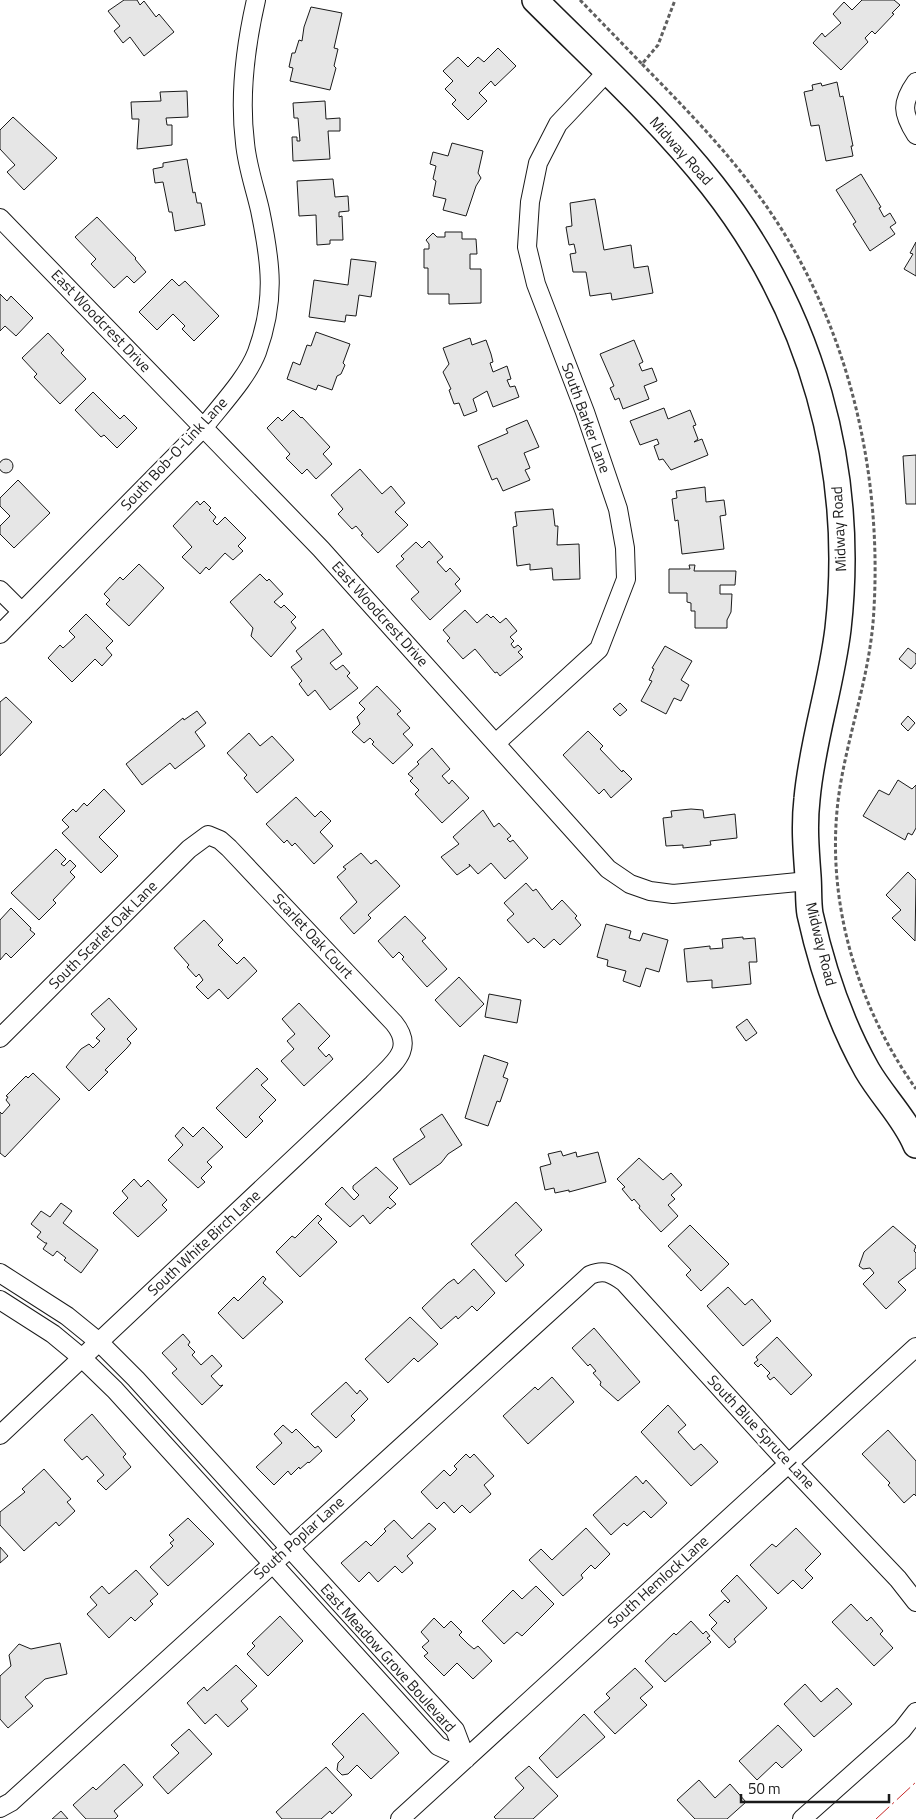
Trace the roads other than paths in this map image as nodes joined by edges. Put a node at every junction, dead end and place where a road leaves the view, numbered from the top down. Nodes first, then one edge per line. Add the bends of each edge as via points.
1 (256, 0) edge
2 (535, 0) edge
3 (607, 72) junction
4 (916, 82) edge
5 (916, 135) edge
6 (0, 218) edge
7 (204, 426) junction
8 (0, 590) edge
9 (22, 612) junction
10 (0, 634) edge
11 (496, 743) junction
12 (208, 835) joint
13 (808, 881) junction
14 (0, 1038) edge
15 (404, 1048) joint
16 (914, 1137) edge
17 (600, 1270) joint
18 (0, 1273) edge
19 (0, 1300) edge
20 (99, 1342) junction
21 (916, 1347) edge
22 (82, 1358) junction
23 (0, 1435) edge
24 (788, 1463) junction
25 (289, 1547) junction
26 (272, 1562) junction
27 (916, 1602) edge
28 (916, 1712) edge
29 (466, 1759) junction
30 (0, 1808) edge
31 (400, 1819) edge
32 (802, 1819) edge

1 - 7 street, South Bob-O-Link Lane via 241,96 245,145 269,254 271,297 256,353 232,392
2 - 3 main road, Midway Road
3 - 11 street, South Barker Lane via 558,124 538,163 530,202 528,247 536,284 618,508 626,579 599,649
3 - 13 main road, Midway Road via 686,154 741,225 782,298 807,352 822,402 839,497 843,550 836,648 807,797 804,835
4 - 5 street via 904,105 906,117
6 - 7 street, East Woodcrest Drive
7 - 9 street, South Bob-O-Link Lane
7 - 11 street, East Woodcrest Drive
8 - 9 street
9 - 10 street, South Bob-O-Link Lane
11 - 13 street, East Woodcrest Drive via 589,850 630,884 673,894
12 - 14 street, South Scarlet Oak Lane via 189,848
12 - 15 street, Scarlet Oak Court via 229,848 394,1023 403,1033
13 - 16 main road, Midway Road via 809,910 840,1017 867,1070
15 - 20 street, South White Birch Lane via 373,1084
17 - 24 street, South Blue Spruce Lane via 624,1282
17 - 25 street, South Poplar Lane via 590,1275
18 - 20 street, East Meadow Grove Boulevard via 68,1316
19 - 22 street, East Meadow Grove Boulevard via 53,1334
20 - 22 street, South White Birch Lane
20 - 25 street, East Meadow Grove Boulevard
21 - 24 street, South Hemlock Lane
22 - 23 street, South White Birch Lane
22 - 26 street, East Meadow Grove Boulevard
24 - 27 street, South Blue Spruce Lane
24 - 29 street, South Hemlock Lane
25 - 26 street, South Poplar Lane
25 - 29 street, East Meadow Grove Boulevard via 456,1730
26 - 29 street, East Meadow Grove Boulevard via 438,1746
26 - 30 street, South Poplar Lane via 11,1802
28 - 32 street via 902,1730
29 - 31 street, South Hemlock Lane

